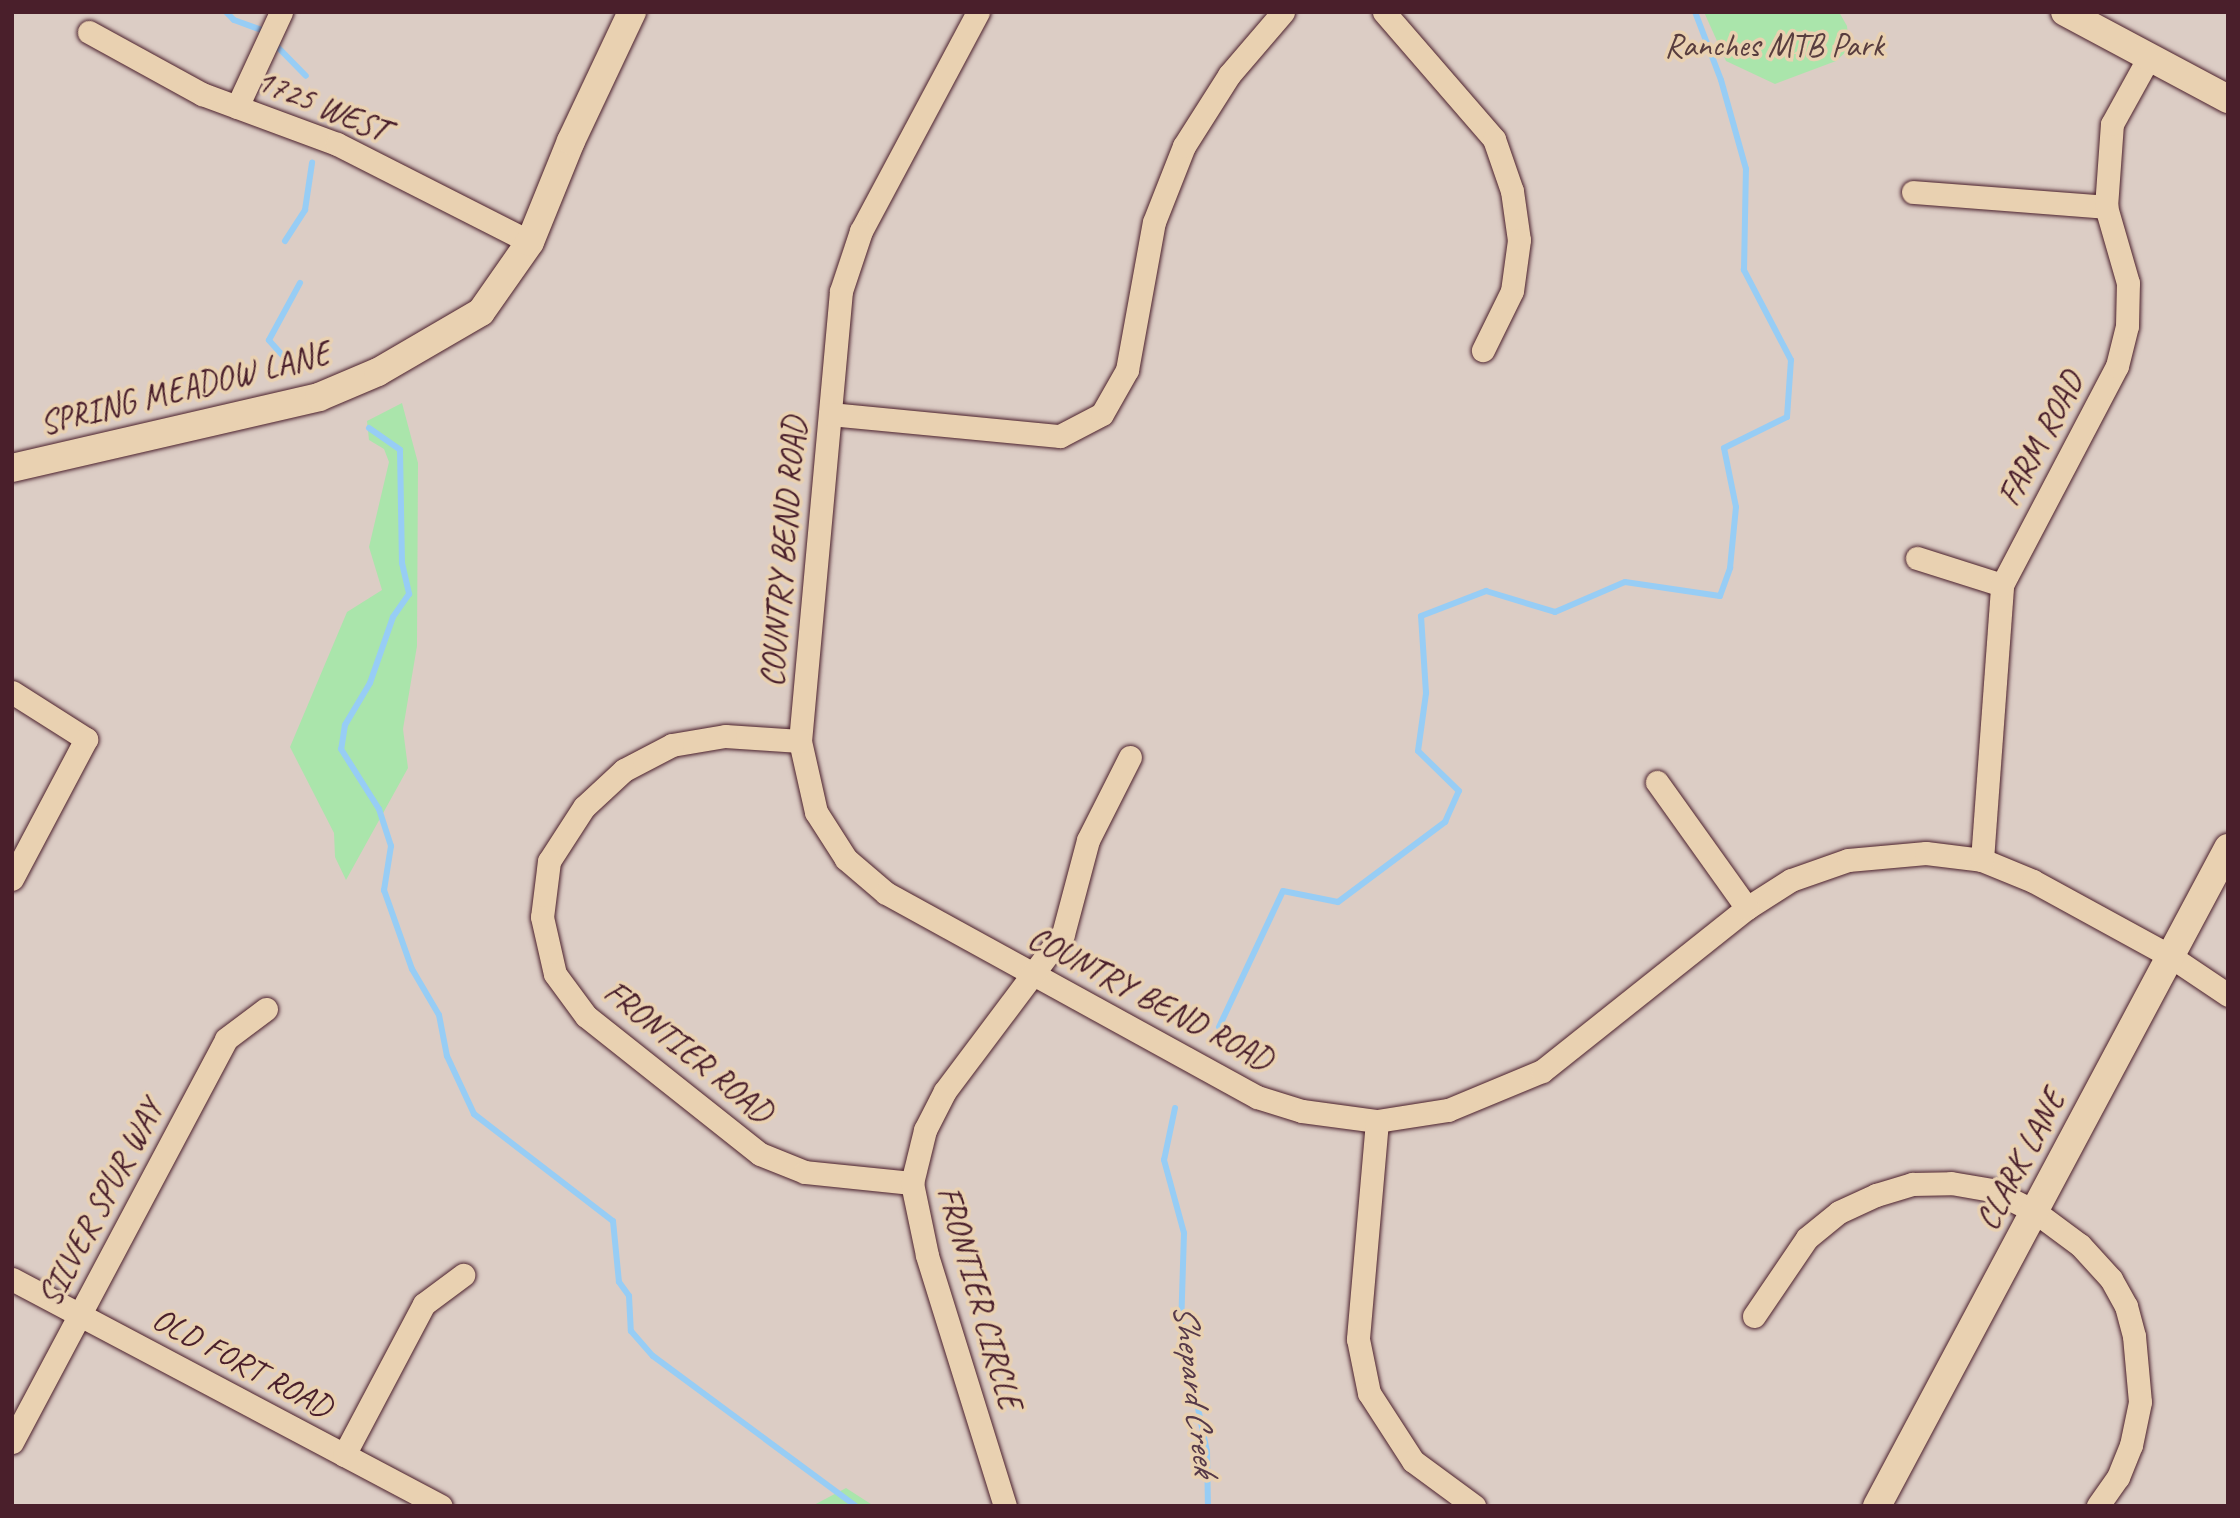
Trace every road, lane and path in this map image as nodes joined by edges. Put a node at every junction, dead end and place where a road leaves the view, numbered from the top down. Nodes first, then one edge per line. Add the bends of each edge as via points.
1 (281, 12) edge
2 (632, 12) edge
3 (978, 12) edge
4 (1283, 12) edge
5 (1384, 12) edge
6 (2065, 12) edge
7 (89, 32) dead end
8 (2149, 57) junction
9 (2228, 99) edge
10 (237, 107) junction
11 (1913, 192) dead end
12 (2106, 207) junction
13 (530, 242) junction
14 (1483, 350) dead end
15 (830, 414) junction
16 (12, 468) edge
17 (1917, 558) dead end
18 (2002, 585) junction
19 (12, 692) edge
20 (800, 741) junction
21 (1130, 757) dead end
22 (1657, 782) dead end
23 (2228, 848) edge
24 (1982, 860) junction
25 (12, 879) edge
26 (1747, 908) junction
27 (2170, 956) junction
28 (1035, 975) junction
29 (2228, 995) edge
30 (266, 1009) dead end
31 (1377, 1121) junction
32 (912, 1183) junction
33 (2034, 1212) junction
34 (463, 1275) dead end
35 (12, 1279) edge
36 (80, 1315) junction
37 (1754, 1316) dead end
38 (12, 1442) edge
39 (344, 1455) junction
40 (441, 1506) edge
41 (1005, 1506) edge
42 (1474, 1506) edge
43 (1877, 1506) edge
44 (2098, 1506) edge

1 - 10 street
2 - 13 street, SPRING MEADOW LANE via 576,129
3 - 15 street, COUNTRY BEND ROAD via 861,231 841,291
4 - 15 street via 1229,75 1184,146 1154,222 1127,370 1102,414 1060,436
5 - 14 street via 1494,139 1512,191 1519,240 1511,291
6 - 8 street
7 - 10 street, 1725 WEST via 202,94
8 - 9 street
8 - 12 street, FARM ROAD via 2112,124
10 - 13 street, 1725 WEST via 337,144
11 - 12 street
12 - 18 street, FARM ROAD via 2129,283 2127,326 2117,366
13 - 16 street, SPRING MEADOW LANE via 481,312 378,372 319,397
15 - 20 street, COUNTRY BEND ROAD
17 - 18 street
18 - 24 street, FARM ROAD
19 - 25 street via 86,739
20 - 28 street, COUNTRY BEND ROAD via 816,812 846,859 886,893
20 - 32 street, FRONTIER ROAD via 725,736 672,745 624,770 584,807 549,861 542,917 555,974 586,1016 760,1154 805,1171
21 - 28 street, FRONTIER CIRCLE via 1087,840 1063,934
22 - 26 street
23 - 27 street, CLARK LANE
24 - 26 street, COUNTRY BEND ROAD via 1926,853 1848,860 1791,880
24 - 27 street, COUNTRY BEND ROAD via 2033,881
26 - 31 street, COUNTRY BEND ROAD via 1542,1071 1448,1110
27 - 29 street, COUNTRY BEND ROAD
27 - 33 street, CLARK LANE
28 - 31 street, COUNTRY BEND ROAD via 1257,1097 1302,1111
28 - 32 street, FRONTIER CIRCLE via 945,1091 925,1130
30 - 36 street, SILVER SPUR WAY via 226,1039
31 - 42 street via 1358,1339 1369,1393 1413,1461
32 - 41 street, FRONTIER CIRCLE via 926,1255
33 - 37 street via 1992,1190 1951,1183 1912,1184 1876,1195 1839,1212 1807,1238
33 - 43 street, CLARK LANE
33 - 44 street via 2080,1245 2111,1279 2126,1306 2134,1336 2140,1402 2132,1445 2118,1478
34 - 39 street via 424,1304
35 - 36 street, OLD FORT ROAD
36 - 38 street, SILVER SPUR WAY
36 - 39 street, OLD FORT ROAD
39 - 40 street, OLD FORT ROAD

